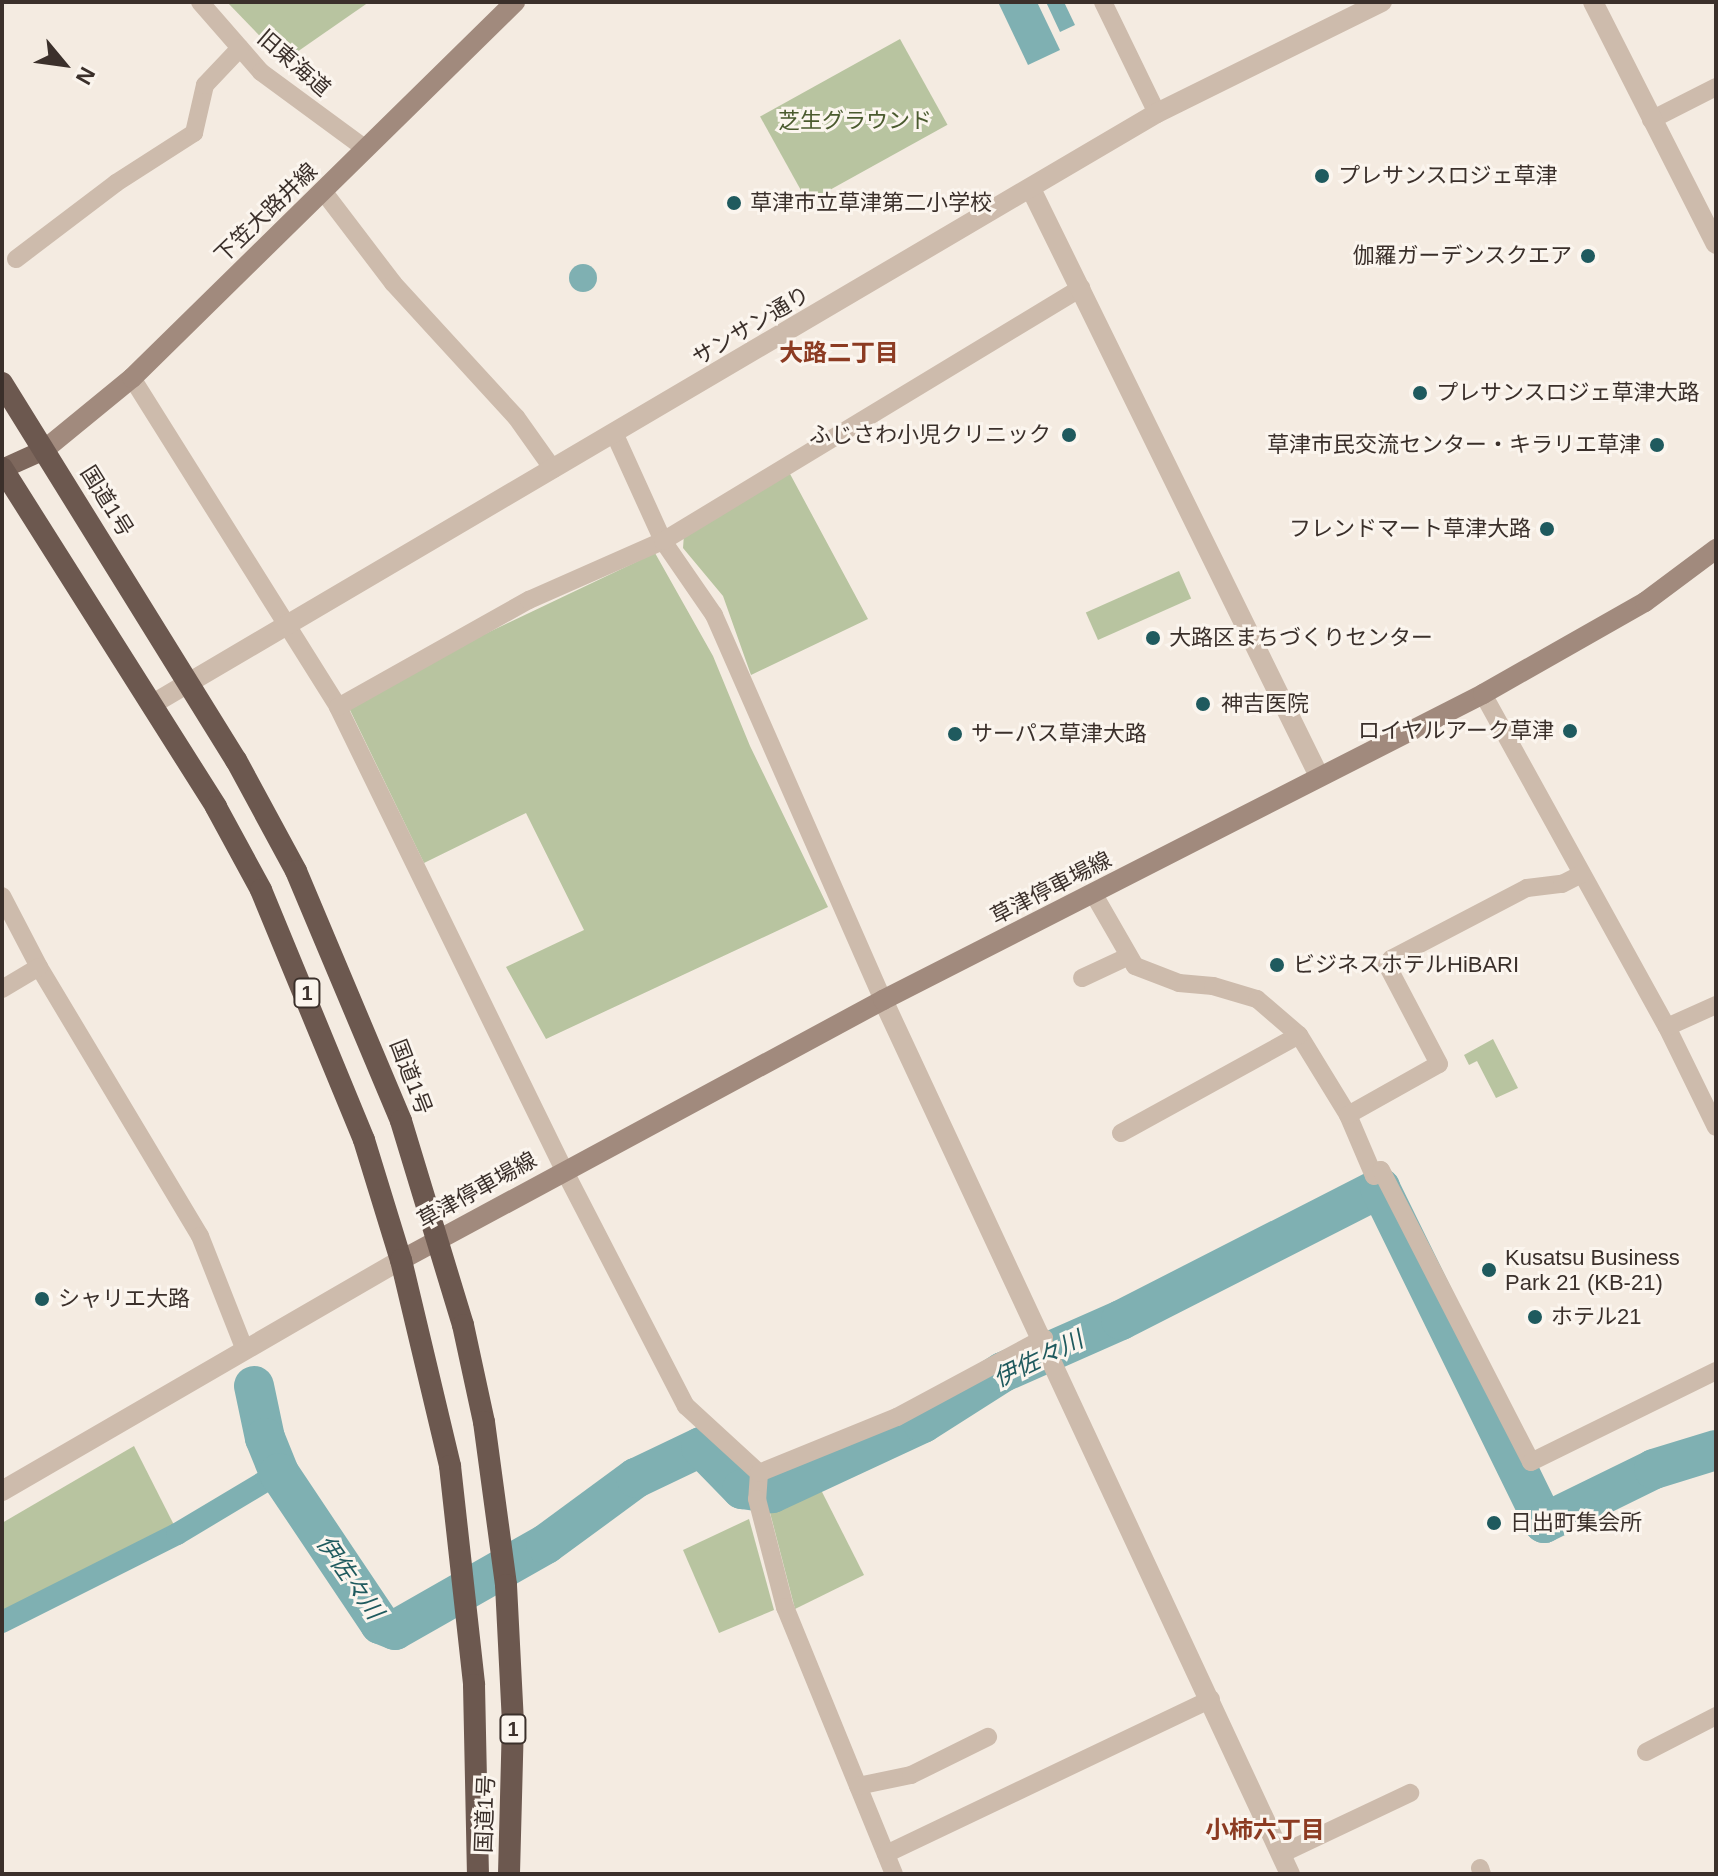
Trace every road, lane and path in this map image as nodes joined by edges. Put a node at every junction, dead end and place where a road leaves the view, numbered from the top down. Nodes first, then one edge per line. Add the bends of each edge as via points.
1 (200, 2) edge
2 (515, 2) edge
3 (1103, 2) edge
4 (1382, 2) edge
5 (1593, 2) edge
6 (240, 48) junction
7 (1716, 87) edge
8 (1157, 113) junction
9 (1651, 120) junction
10 (366, 149) junction
11 (1031, 189) junction
12 (323, 191) junction
13 (1716, 244) edge
14 (16, 259) dead end
15 (1081, 288) junction
16 (132, 378) junction
17 (2, 383) edge
18 (615, 435) junction
19 (44, 450) junction
20 (2, 469) edge
21 (553, 469) junction
22 (663, 541) junction
23 (1716, 549) edge
24 (288, 626) junction
25 (189, 682) junction
26 (1483, 694) junction
27 (151, 705) junction
28 (338, 707) junction
29 (1319, 776) junction
30 (1582, 874) junction
31 (1093, 893) junction
32 (2, 896) edge
33 (1127, 957) junction
34 (39, 967) junction
35 (1082, 978) dead end
36 (2, 989) edge
37 (883, 1000) junction
38 (1716, 1005) edge
39 (1667, 1027) junction
40 (1299, 1035) junction
41 (1348, 1115) junction
42 (1716, 1127) edge
43 (1121, 1133) dead end
44 (564, 1170) junction
45 (435, 1240) junction
46 (401, 1260) junction
47 (1048, 1347) junction
48 (245, 1350) junction
49 (1716, 1371) edge
50 (759, 1474) junction
51 (2, 1491) edge
52 (1211, 1699) junction
53 (1716, 1716) edge
54 (988, 1737) dead end
55 (1646, 1752) dead end
56 (858, 1786) junction
57 (1410, 1793) dead end
58 (886, 1854) junction
59 (1281, 1854) junction
60 (478, 1874) edge
61 (509, 1874) edge
62 (894, 1874) edge
63 (1290, 1874) edge

1 - 6 street, 旧東海道
2 - 10 main road, 下笠大路井線
3 - 8 street
4 - 8 street, サンサン通り
5 - 9 street
6 - 10 street, 旧東海道 via 310,111
6 - 14 street via 205,85 194,133 116,183
7 - 9 street
8 - 11 street, サンサン通り
9 - 13 street
10 - 12 main road, 下笠大路井線
11 - 15 street
11 - 18 street, サンサン通り
12 - 16 main road, 下笠大路井線
12 - 21 street via 393,283 516,417
15 - 22 street
15 - 29 street
16 - 19 main road, 下笠大路井線
16 - 24 street
17 - 19 highway, 国道1号 / 1
18 - 21 street, サンサン通り
18 - 22 street
19 - 20 main road
19 - 25 highway, 国道1号 / 1
20 - 27 highway, 国道1号 / 1
21 - 24 street, サンサン通り
22 - 28 street via 529,600
22 - 37 street via 714,615
23 - 26 main road, 草津停車場線 via 1645,602
24 - 25 street, サンサン通り
24 - 28 street
25 - 27 street, サンサン通り
25 - 45 highway, 国道1号 / 1 via 296,871 401,1121
26 - 29 main road, 草津停車場線
26 - 30 street
27 - 46 highway, 国道1号 / 1 via 261,890 364,1140
28 - 44 street
29 - 31 main road, 草津停車場線
30 - 39 street
30 - 41 street via 1562,884 1527,888 1391,959 1387,965 1439,1064
31 - 33 street
31 - 37 main road, 草津停車場線
32 - 34 street
33 - 35 street
33 - 40 street via 1135,966 1179,983 1257,999
34 - 36 street
34 - 48 street via 200,1236
37 - 44 main road, 草津停車場線
37 - 47 street
38 - 39 street
39 - 42 street
40 - 41 street
40 - 43 street
41 - 49 street via 1374,1176 1381,1170 1531,1462
44 - 45 main road, 草津停車場線
44 - 50 street via 686,1406
45 - 46 main road, 草津停車場線
45 - 61 highway, 国道1号 / 1 via 463,1325 484,1422 506,1585 513,1721
46 - 48 street
46 - 60 highway, 国道1号 / 1 via 450,1466 478,1765
47 - 50 street
47 - 52 street
48 - 51 street
50 - 56 street via 757,1499 785,1607
52 - 58 street
52 - 59 street
53 - 55 street
54 - 56 street via 911,1775
56 - 58 street
57 - 59 street
58 - 62 street
59 - 63 street

